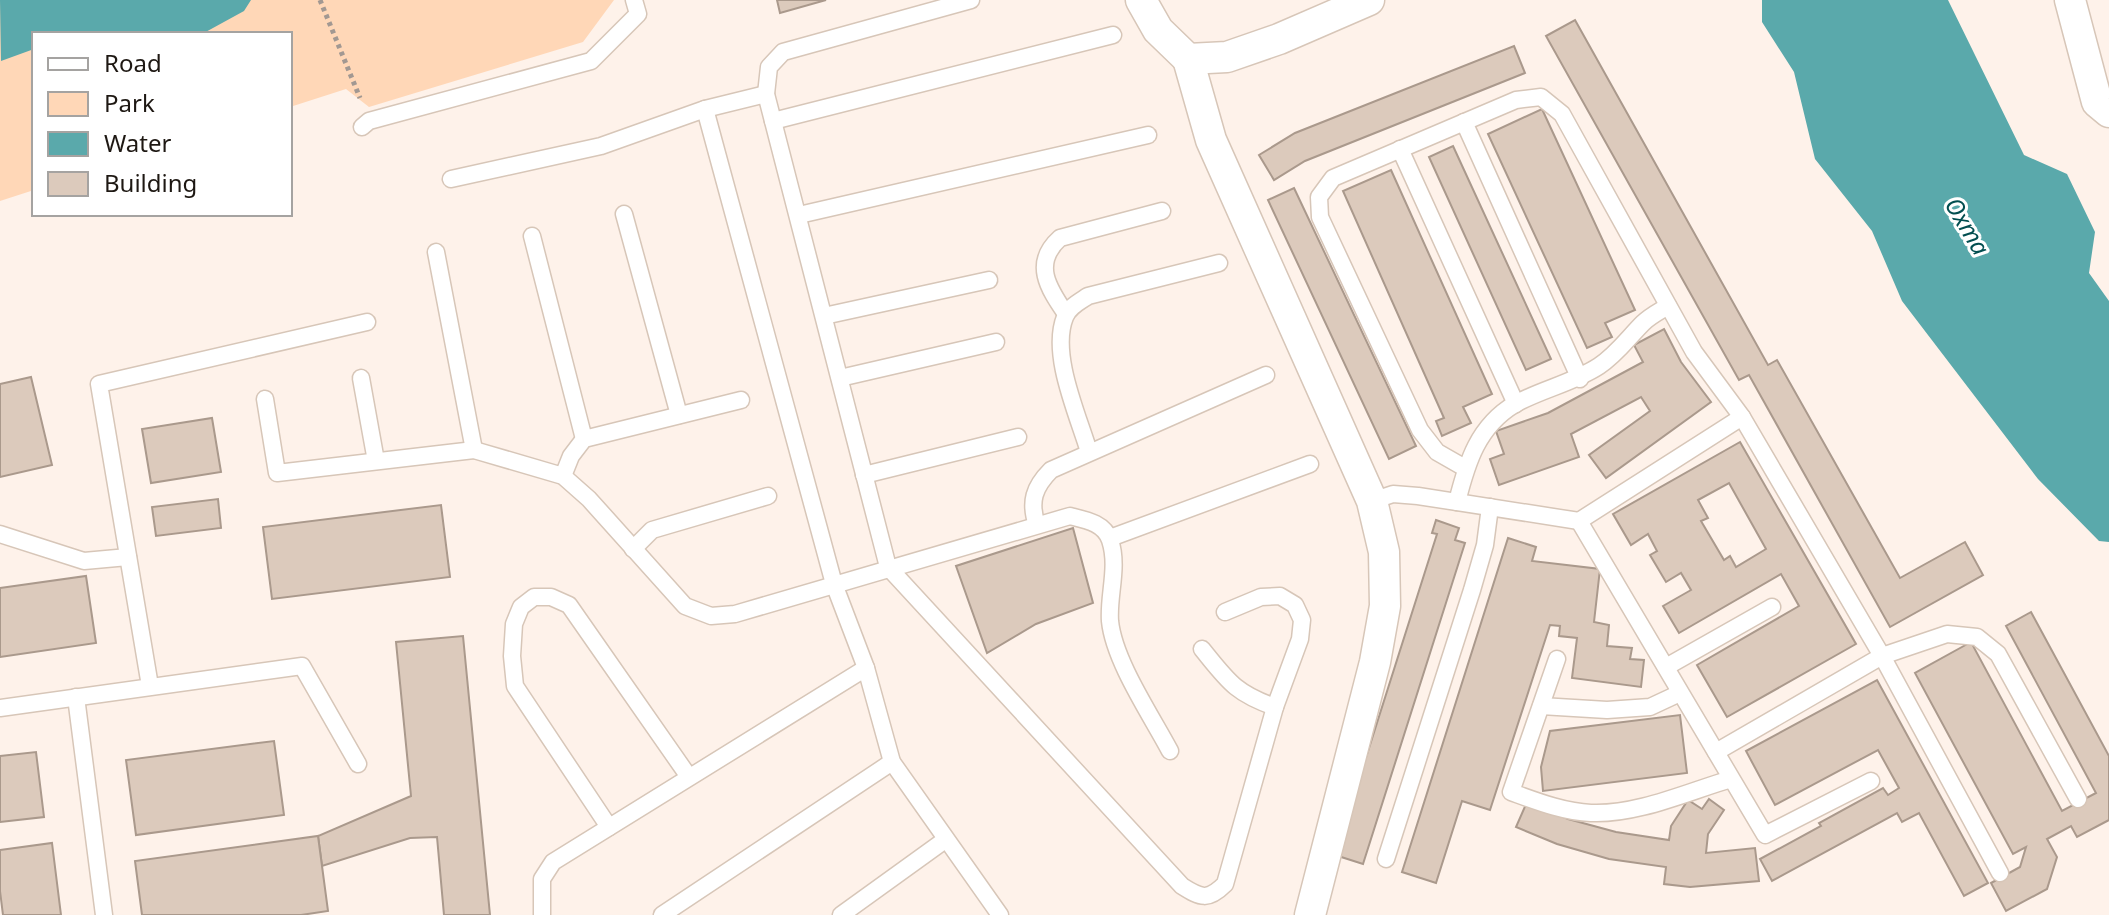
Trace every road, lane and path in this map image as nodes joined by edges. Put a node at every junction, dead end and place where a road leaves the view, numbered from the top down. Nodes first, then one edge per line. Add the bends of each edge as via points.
1 (320, 0) edge
2 (634, 0) edge
3 (971, 0) edge
4 (1141, 0) edge
5 (1369, 0) edge
6 (2070, 0) edge
7 (1113, 35) dead end
8 (1188, 59) junction
9 (766, 94) junction
10 (705, 109) junction
11 (2109, 112) edge
12 (773, 121) junction
13 (1464, 122) junction
14 (365, 124) joint
15 (1148, 135) dead end
16 (1400, 149) junction
17 (451, 179) dead end
18 (1162, 211) dead end
19 (624, 214) dead end
20 (799, 215) junction
21 (532, 236) dead end
22 (436, 252) dead end
23 (1219, 263) dead end
24 (989, 280) dead end
25 (1668, 306) junction
26 (1066, 314) junction
27 (824, 316) junction
28 (367, 322) dead end
29 (996, 342) dead end
30 (1266, 375) dead end
31 (361, 378) dead end
32 (840, 378) junction
33 (1580, 379) junction
34 (265, 399) dead end
35 (741, 400) dead end
36 (1516, 404) junction
37 (679, 415) junction
38 (1742, 417) junction
39 (1018, 437) dead end
40 (584, 439) junction
41 (474, 450) junction
42 (1089, 452) junction
43 (376, 461) junction
44 (1310, 464) dead end
45 (1465, 468) junction
46 (864, 475) junction
47 (563, 476) junction
48 (768, 496) dead end
49 (1372, 501) junction
50 (1457, 502) junction
51 (1490, 507) junction
52 (1579, 521) junction
53 (1037, 525) junction
54 (0, 534) edge
55 (1110, 538) junction
56 (633, 549) junction
57 (128, 557) junction
58 (888, 567) junction
59 (834, 584) junction
60 (1772, 607) dead end
61 (1225, 612) dead end
62 (1202, 649) dead end
63 (1882, 656) junction
64 (1557, 659) dead end
65 (1666, 667) junction
66 (866, 668) junction
67 (150, 686) junction
68 (1680, 693) junction
69 (76, 697) junction
70 (1541, 706) junction
71 (1275, 707) junction
72 (0, 708) edge
73 (1170, 751) dead end
74 (1716, 752) junction
75 (892, 762) junction
76 (358, 764) dead end
77 (689, 777) junction
78 (1731, 779) junction
79 (1871, 781) dead end
80 (2078, 799) dead end
81 (609, 827) junction
82 (945, 840) junction
83 (1386, 859) dead end
84 (2000, 873) dead end
85 (104, 915) edge
86 (542, 915) edge
87 (662, 915) edge
88 (841, 915) edge
89 (1000, 915) edge
90 (1310, 915) edge

1 - 14 path
2 - 14 lane via 638,14 591,61
3 - 9 lane via 783,52 769,67
4 - 8 street via 1158,30
5 - 8 street via 1227,57
6 - 11 street via 2097,102
7 - 12 lane
8 - 49 street via 1211,140
9 - 10 lane
9 - 12 lane
10 - 17 lane via 601,146
10 - 59 lane
12 - 20 lane
13 - 16 lane
13 - 25 lane via 1516,100 1541,97 1562,114
13 - 33 lane
15 - 20 lane
16 - 36 lane
16 - 45 lane via 1333,178 1319,197 1320,217 1420,430 1437,452
18 - 26 lane via 1060,238 1049,248 1046,282
19 - 37 lane
20 - 27 lane
21 - 40 lane
22 - 41 lane
23 - 26 lane via 1088,296
24 - 27 lane
25 - 33 lane via 1645,321 1613,357
25 - 38 lane
26 - 42 lane via 1061,359
27 - 32 lane
28 - 57 lane via 99,384
29 - 32 lane
30 - 42 lane
31 - 43 lane
32 - 46 lane
33 - 36 lane
34 - 43 lane via 277,473
35 - 37 lane
36 - 45 lane via 1491,421
37 - 40 lane
38 - 52 lane
38 - 63 lane
39 - 46 lane
40 - 47 lane
41 - 43 lane
41 - 47 lane
42 - 53 lane via 1040,481 1032,509
44 - 55 lane
45 - 50 lane
46 - 58 lane
47 - 56 lane
48 - 56 lane via 652,530
49 - 50 lane via 1393,494
49 - 90 street via 1384,552 1385,606
50 - 51 lane
51 - 52 lane
51 - 83 lane via 1472,590
52 - 65 lane
53 - 55 lane via 1070,516 1100,525
53 - 58 lane
54 - 57 lane via 84,561
55 - 73 lane via 1110,620 1116,649
56 - 59 lane via 685,606 711,616 735,614
57 - 67 lane
58 - 59 lane
58 - 71 lane via 1182,886 1198,896 1214,894 1225,884
59 - 66 lane
60 - 65 lane
61 - 71 lane via 1261,597 1280,596 1295,605 1302,620 1300,639
62 - 71 lane via 1247,697
63 - 74 lane
63 - 80 lane via 1947,634 1977,637 1998,654
63 - 84 lane
64 - 70 lane
65 - 68 lane
66 - 75 lane
66 - 77 lane
67 - 69 lane
67 - 76 lane via 302,666
68 - 70 lane via 1650,707
68 - 74 lane
69 - 72 lane
69 - 85 lane
70 - 78 lane via 1511,792 1591,813 1632,808
74 - 78 lane
75 - 82 lane
75 - 87 lane
77 - 81 lane
77 - 81 lane via 569,605 534,597 521,607 514,624 515,686
78 - 79 lane via 1765,835
81 - 86 lane via 553,862 542,879
82 - 88 lane
82 - 89 lane

